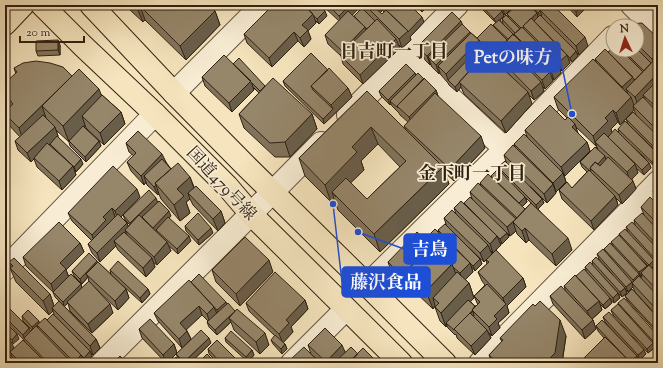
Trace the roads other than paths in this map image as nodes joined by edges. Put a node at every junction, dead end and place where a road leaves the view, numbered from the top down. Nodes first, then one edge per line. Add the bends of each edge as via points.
1 (23, 5) edge
2 (42, 5) edge
3 (91, 5) edge
4 (262, 5) edge
5 (457, 5) edge
6 (635, 12) edge
7 (5, 24) edge
8 (658, 31) edge
9 (605, 45) edge
10 (406, 56) junction
11 (174, 93) junction
12 (155, 114) junction
13 (505, 149) junction
14 (658, 182) edge
15 (273, 192) junction
16 (251, 214) junction
17 (5, 269) edge
18 (375, 277) junction
19 (346, 309) junction
20 (102, 363) edge
21 (292, 363) edge
22 (400, 363) edge
23 (445, 363) edge
24 (480, 363) edge

1 - 7 highway
2 - 12 highway, 国道479号線
3 - 11 highway, 国道479号線
4 - 11 street
5 - 10 street
6 - 8 street
9 - 13 street
10 - 13 street
10 - 15 street
11 - 15 highway, 国道479号線
12 - 16 highway, 国道479号線 via 227,186
12 - 17 street
13 - 18 street
14 - 24 street
15 - 16 street
15 - 18 highway, 国道479号線
16 - 19 highway, 国道479号線
16 - 20 street
18 - 23 highway, 国道479号線
19 - 21 street
19 - 22 highway, 国道479号線

